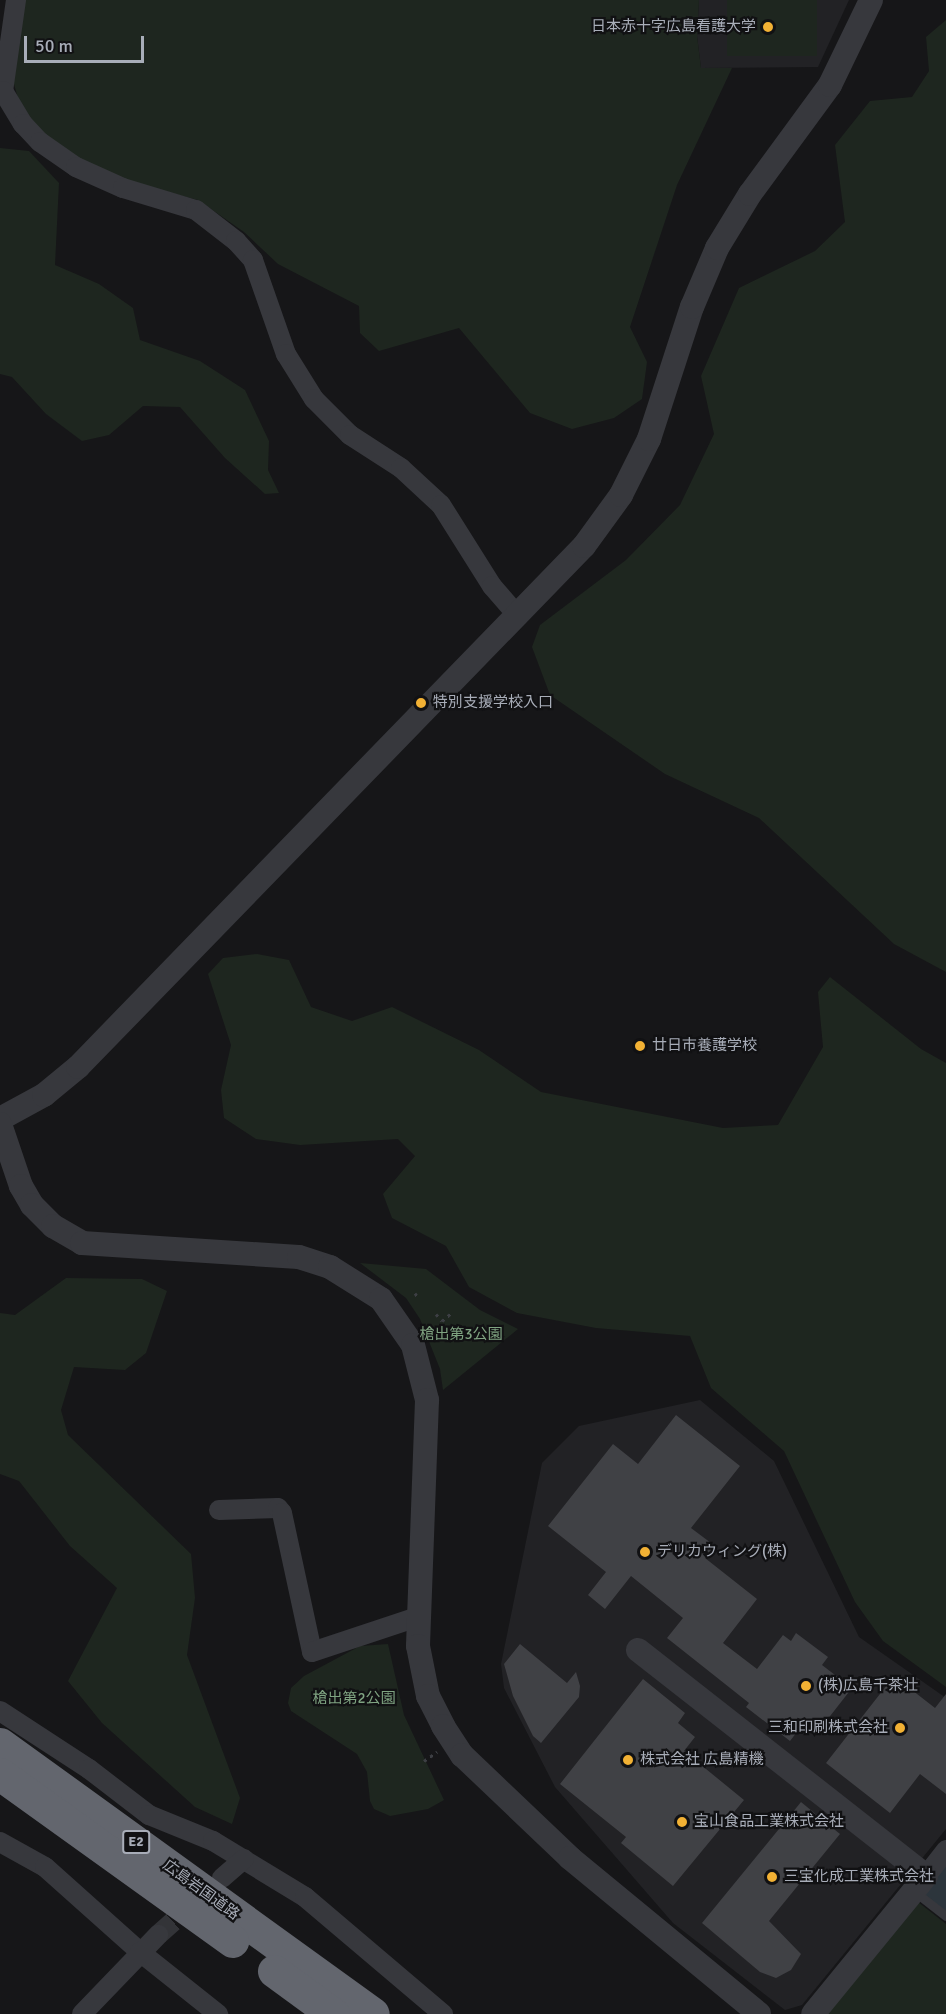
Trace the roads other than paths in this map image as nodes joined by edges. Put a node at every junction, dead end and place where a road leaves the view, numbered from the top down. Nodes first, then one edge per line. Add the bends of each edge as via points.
1 (16, 0) edge
2 (871, 0) edge
3 (518, 615) junction
4 (0, 1119) edge
5 (0, 1124) edge
6 (219, 1510) dead end
7 (417, 1617) junction
8 (638, 1650) dead end
9 (0, 1711) edge
10 (0, 1744) edge
11 (0, 1774) edge
12 (0, 1842) edge
13 (946, 1850) edge
14 (244, 1859) junction
15 (222, 1878) dead end
16 (920, 1883) junction
17 (946, 1916) edge
18 (158, 1935) tunnel mouth
19 (140, 1952) junction
20 (82, 2014) edge
21 (218, 2014) edge
22 (333, 2014) edge
23 (373, 2014) edge
24 (443, 2014) edge
25 (759, 2014) edge
26 (813, 2014) edge

1 - 3 street via 3,91 22,124 76,167 123,188 196,210 236,241 253,260 286,354 314,399 343,429 401,468 441,505 492,585
2 - 3 street via 830,85 750,194 717,248 692,307 649,439 621,495 584,546
3 - 4 street via 78,1067 44,1095
5 - 7 street via 21,1186 32,1205 53,1226 82,1243 299,1257 338,1271 381,1299 413,1345 427,1400
6 - 7 street via 278,1508 282,1513 312,1652
7 - 25 street via 428,1695 462,1755 570,1858
8 - 16 street
9 - 14 street via 89,1769 149,1815 213,1841
10 - 23 highway, 広島岩国道路 / E2
11 - 22 highway, 広島岩国道路 / E2
12 - 19 street via 45,1867
13 - 16 street
14 - 15 street
14 - 24 street via 305,1897
16 - 17 lane
16 - 26 street
18 - 19 street
19 - 20 street
19 - 21 street

